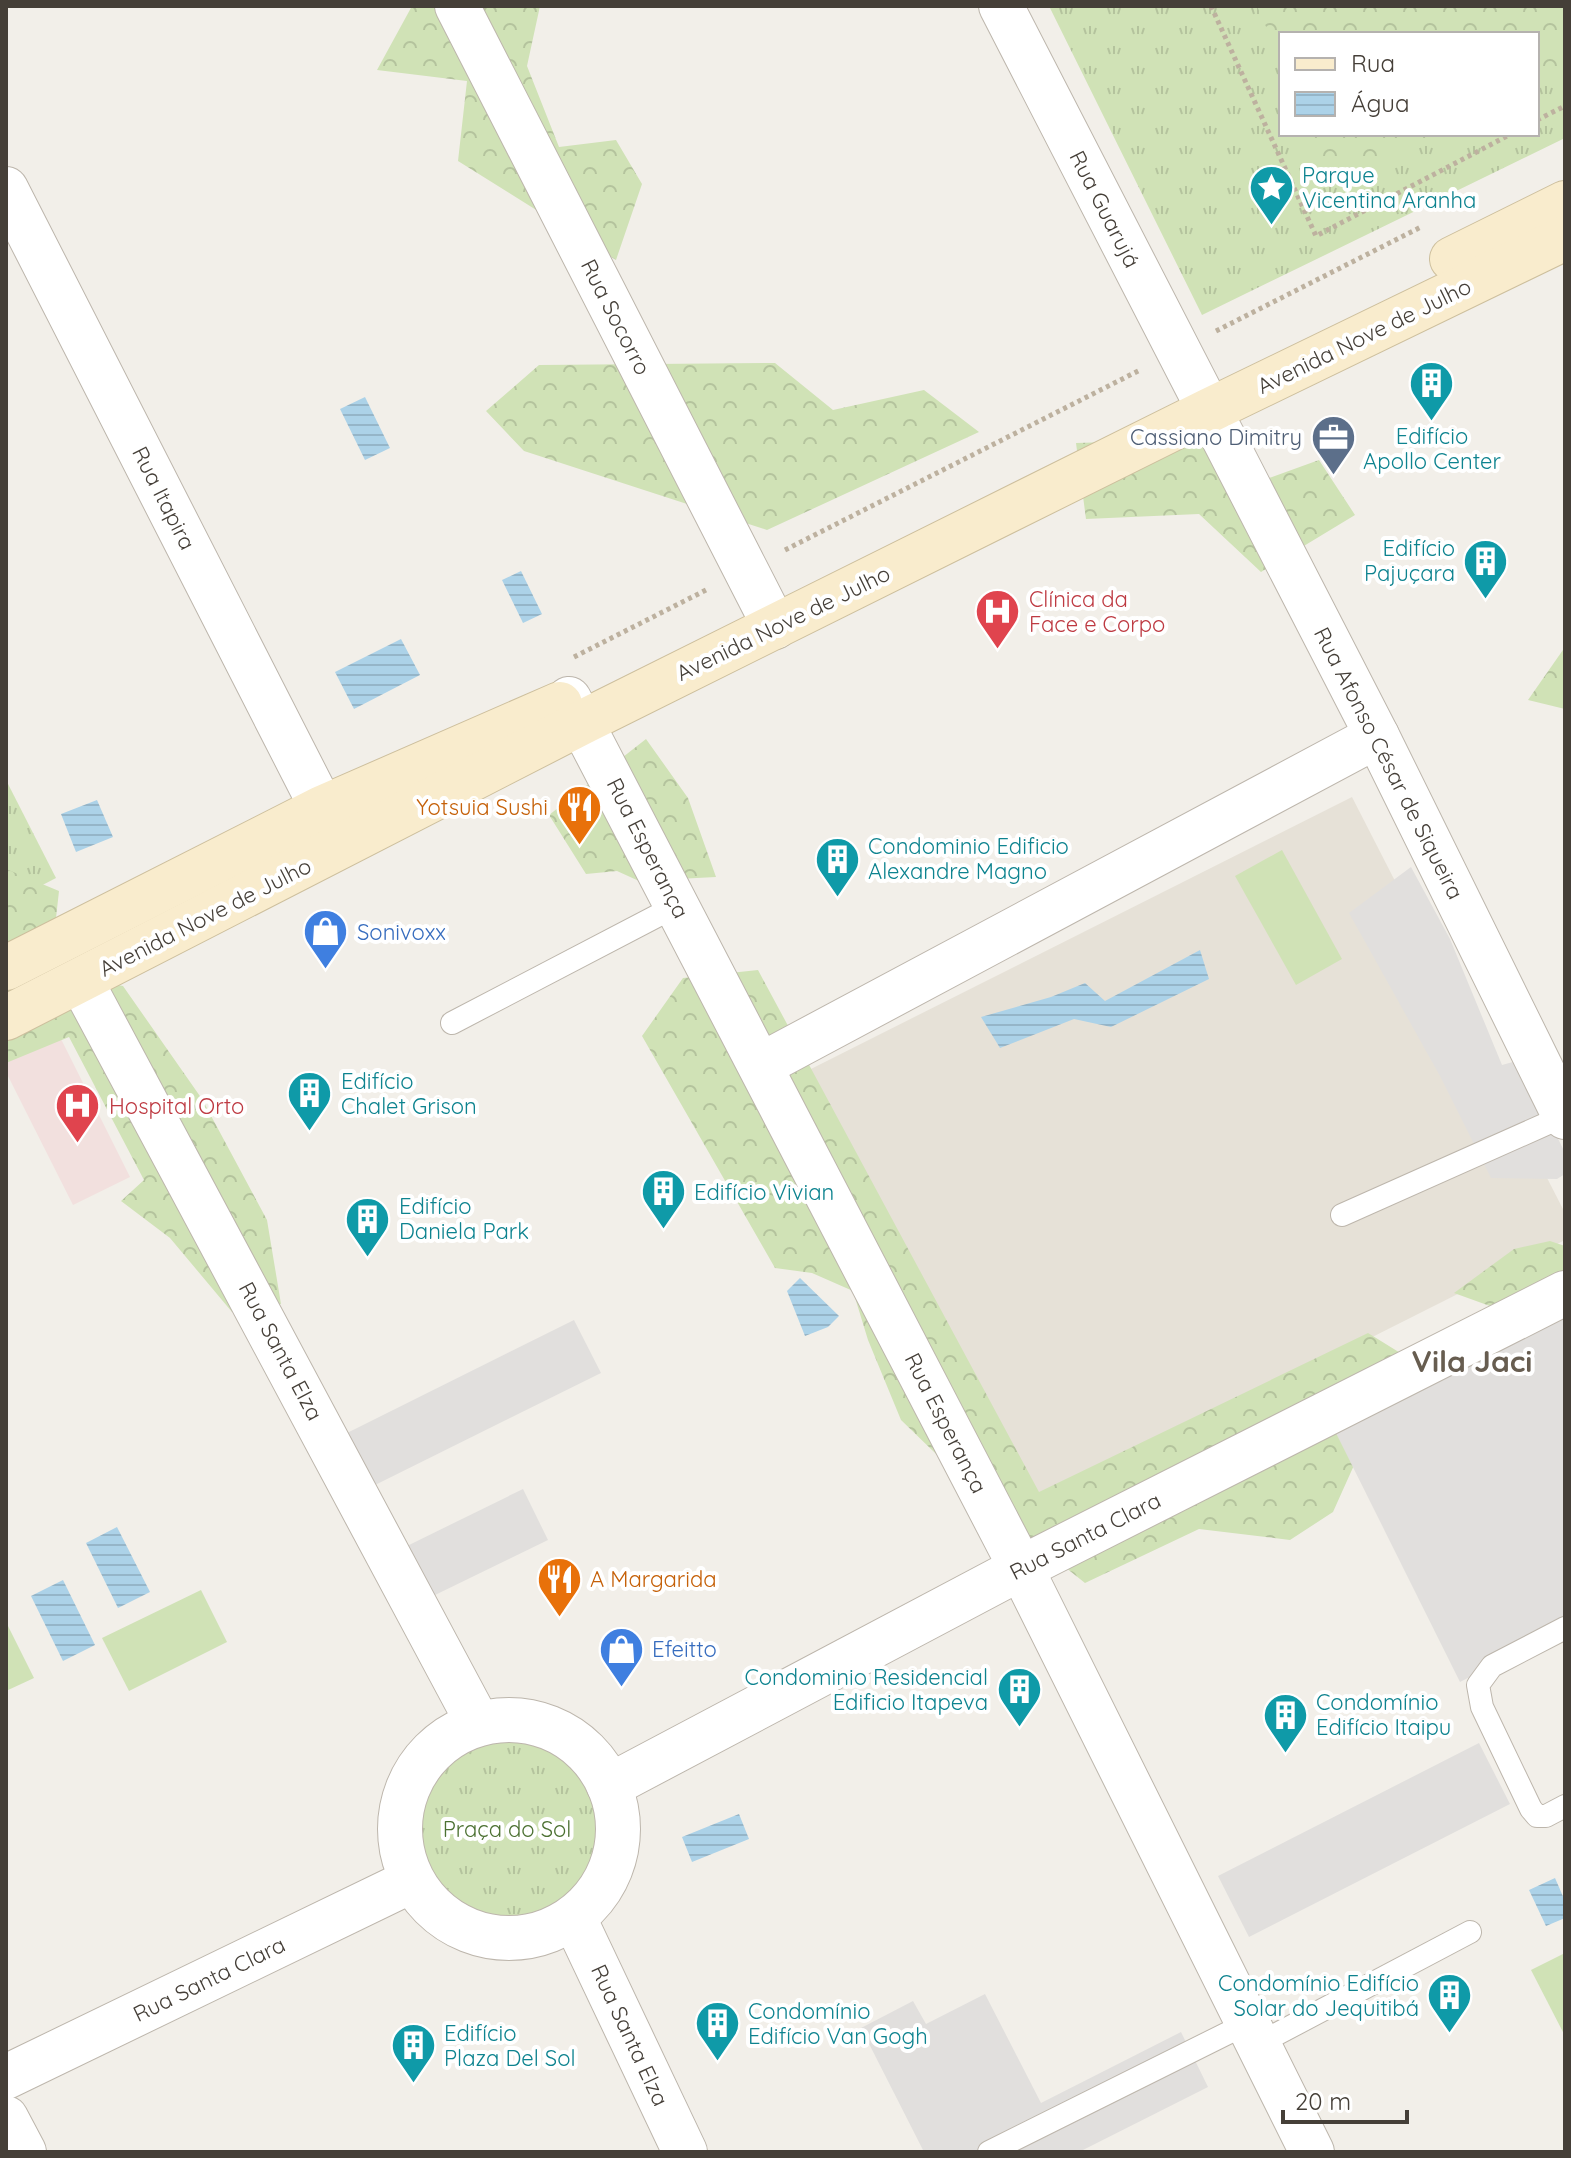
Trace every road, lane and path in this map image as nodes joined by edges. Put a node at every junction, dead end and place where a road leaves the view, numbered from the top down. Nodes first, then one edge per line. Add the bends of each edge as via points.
1 (457, 6) edge
2 (1001, 6) edge
3 (1211, 6) edge
4 (1565, 106) edge
5 (1539, 119) edge
6 (1507, 136) edge
7 (6, 189) edge
8 (1565, 203) edge
9 (1565, 238) edge
10 (1202, 399) junction
11 (769, 615) junction
12 (576, 711) junction
13 (1377, 736) junction
14 (322, 808) junction
15 (678, 905) junction
16 (6, 968) edge
17 (81, 981) junction
18 (6, 1018) edge
19 (452, 1023) dead end
20 (761, 1065) junction
21 (1565, 1116) edge
22 (1342, 1215) dead end
23 (1565, 1293) edge
24 (1021, 1568) junction
25 (1565, 1628) edge
26 (478, 1723) junction
27 (609, 1786) junction
28 (1565, 1806) edge
29 (411, 1881) junction
30 (574, 1918) junction
31 (1470, 1932) dead end
32 (1253, 2034) junction
33 (6, 2077) edge
34 (6, 2118) edge
35 (24, 2152) edge
36 (685, 2152) edge
37 (989, 2152) edge
38 (1312, 2152) edge

1 - 11 street, Rua Socorro
2 - 10 street, Rua Guarujá
3 - 6 path via 1316,236
4 - 5 path
7 - 14 street, Rua Itapira
8 - 10 main road, Avenida Nove de Julho
9 - 10 main road, Avenida Nove de Julho
10 - 11 main road, Avenida Nove de Julho
10 - 13 street, Rua Afonso César de Siqueira
11 - 12 main road, Avenida Nove de Julho
12 - 14 main road, Avenida Nove de Julho
12 - 15 street, Rua Esperança
12 - 17 main road, Avenida Nove de Julho
13 - 20 street
13 - 21 street, Rua Afonso César de Siqueira
14 - 16 main road, Avenida Nove de Julho
15 - 19 lane
15 - 20 street, Rua Esperança
17 - 18 main road, Avenida Nove de Julho
17 - 26 street, Rua Santa Elza
20 - 24 street, Rua Esperança
21 - 22 lane
23 - 24 street, Rua Santa Clara
24 - 27 street, Rua Santa Clara
24 - 32 street, Rua Esperança
25 - 28 lane via 1492,1666 1478,1685 1482,1707 1531,1809 1546,1816
26 - 27 street via 511,1719 543,1724 596,1762
26 - 29 street via 448,1737 424,1758 407,1786 399,1818 400,1850
27 - 30 street via 619,1827 614,1861 599,1893
29 - 30 street via 435,1911 467,1931 504,1939 541,1934
29 - 33 street, Rua Santa Clara
30 - 36 street, Rua Santa Elza
31 - 32 lane
32 - 37 lane
32 - 38 street, Rua Esperança
34 - 35 street

